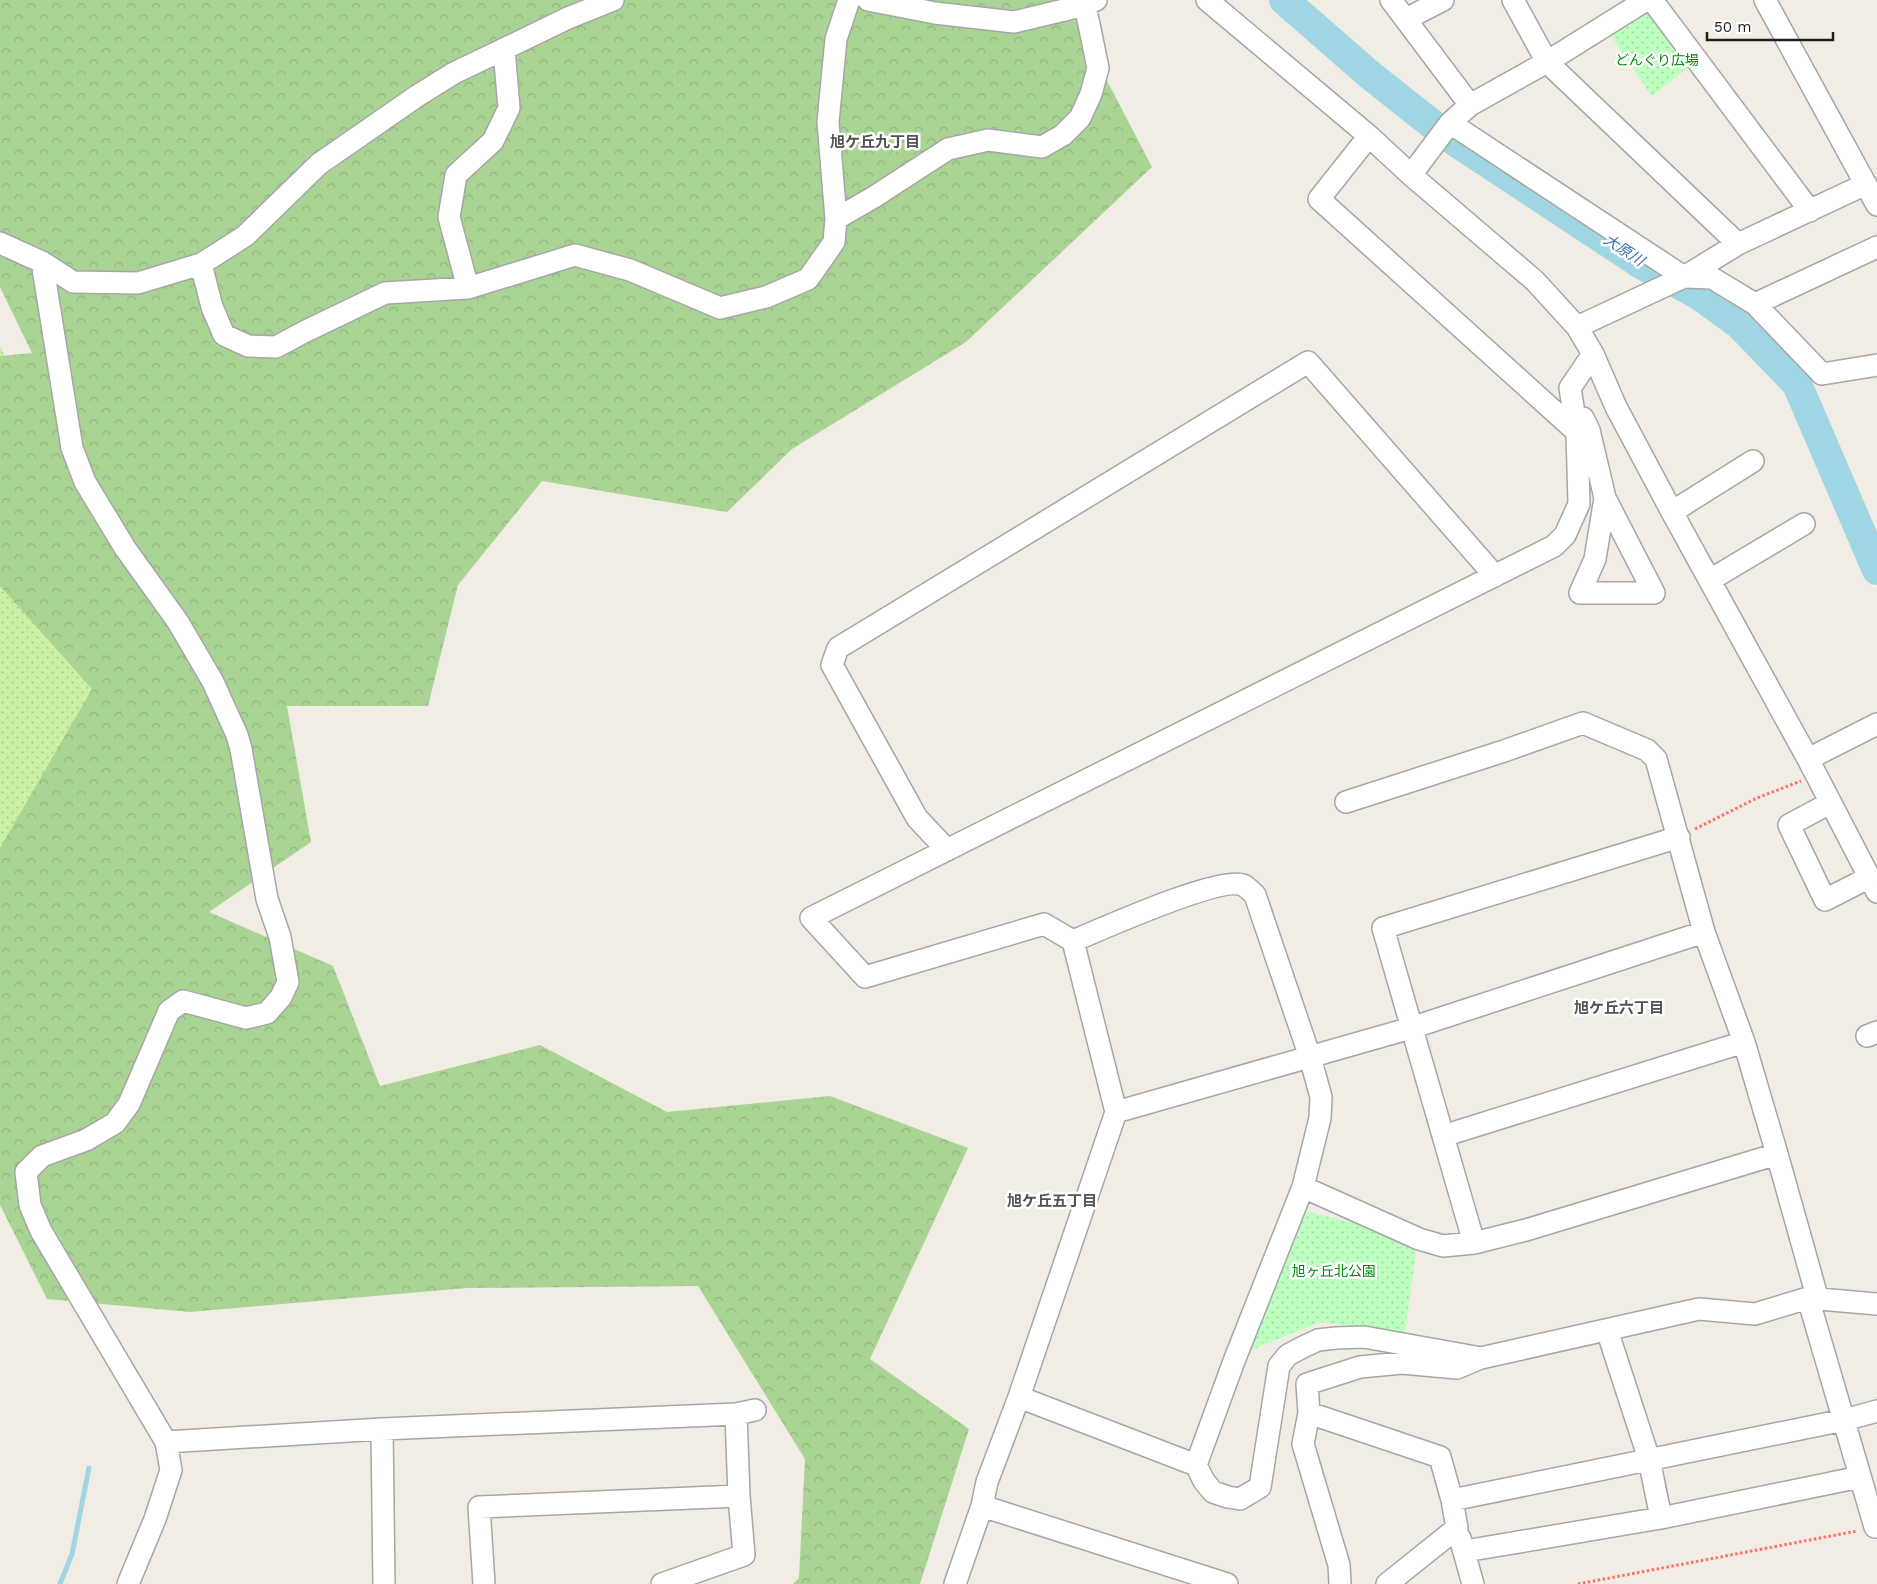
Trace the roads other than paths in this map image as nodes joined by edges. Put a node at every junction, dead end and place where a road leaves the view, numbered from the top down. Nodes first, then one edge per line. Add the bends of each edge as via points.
1 (613, 0) edge
2 (849, 0) edge
3 (868, 0) edge
4 (1207, 0) edge
5 (1391, 0) edge
6 (1443, 0) edge
7 (1513, 0) edge
8 (1646, 0) edge
9 (1652, 0) edge
10 (1765, 0) edge
11 (1091, 3) edge
12 (1406, 19) junction
13 (504, 49) junction
14 (1547, 62) junction
15 (1470, 106) junction
16 (1450, 123) junction
17 (1369, 136) junction
18 (1411, 175) junction
19 (1866, 184) junction
20 (1877, 205) edge
21 (1810, 211) junction
22 (836, 219) junction
23 (1, 243) edge
24 (1738, 244) junction
25 (1877, 247) edge
26 (42, 262) junction
27 (201, 264) junction
28 (1684, 277) junction
29 (468, 288) junction
30 (1755, 304) junction
31 (1577, 327) junction
32 (1593, 354) junction
33 (1877, 365) edge
34 (1570, 388) junction
35 (1577, 432) junction
36 (1753, 461) dead end
37 (1605, 498) junction
38 (1672, 512) junction
39 (1804, 524) dead end
40 (1495, 576) junction
41 (1710, 580) junction
42 (1877, 724) edge
43 (1812, 767) junction
44 (1346, 802) dead end
45 (1830, 803) junction
46 (1678, 837) junction
47 (947, 850) junction
48 (1874, 885) edge
49 (1704, 932) junction
50 (1073, 941) junction
51 (1411, 1028) junction
52 (1744, 1042) junction
53 (1310, 1057) junction
54 (1116, 1112) junction
55 (1443, 1136) junction
56 (1778, 1154) junction
57 (1303, 1187) junction
58 (1474, 1243) junction
59 (1813, 1299) junction
60 (1877, 1304) edge
61 (1607, 1330) junction
62 (1481, 1358) junction
63 (1019, 1397) junction
64 (1877, 1412) edge
65 (1309, 1413) junction
66 (1844, 1420) junction
67 (382, 1430) junction
68 (166, 1442) junction
69 (1648, 1459) junction
70 (1196, 1465) junction
71 (1860, 1476) junction
72 (739, 1496) junction
73 (1452, 1500) junction
74 (982, 1506) junction
75 (1662, 1518) junction
76 (1876, 1527) edge
77 (1457, 1528) junction
78 (1465, 1551) junction
79 (1175, 1576) edge
80 (128, 1584) edge
81 (384, 1584) edge
82 (484, 1584) edge
83 (662, 1584) edge
84 (954, 1584) edge
85 (1227, 1584) edge
86 (1340, 1584) edge
87 (1387, 1584) edge
88 (1472, 1584) edge

1 - 13 street
2 - 22 street via 836,39 828,122
3 - 11 street via 934,13 1014,22
4 - 17 street
5 - 12 street
6 - 12 street
7 - 14 street
8 - 14 street
9 - 21 street
10 - 19 street
11 - 22 street via 1098,68 1080,118 1064,136 1042,147 988,140 948,149
12 - 15 street
13 - 27 street via 447,78 319,164 245,236
13 - 29 street via 509,108 493,140 456,175 449,217
14 - 15 street
14 - 24 street
15 - 16 street
16 - 18 street
16 - 28 street
17 - 18 street
17 - 35 street via 1319,199
18 - 31 street via 1535,281
19 - 20 street
19 - 21 street
21 - 24 street
22 - 29 street via 834,242 808,279 766,297 720,308 630,270 575,255
23 - 26 street
24 - 28 street
25 - 30 street
26 - 27 street via 73,282 138,284
26 - 68 street via 72,448 85,482 125,548 178,622 213,682 237,735 267,899 280,937 288,982 282,997 267,1013 246,1018 183,1001 169,1011 129,1104 115,1123 86,1140 42,1156 26,1172 30,1205 41,1231
27 - 29 street via 212,307 224,335 248,346 276,347 385,293
28 - 30 street via 1712,278
28 - 31 street
30 - 33 street via 1822,374
31 - 32 street
32 - 34 street
32 - 38 street via 1616,407
34 - 35 street
34 - 37 street via 1589,430
35 - 40 street via 1580,504 1565,535 1554,546
36 - 38 street
37 - 37 street via 1636,558 1654,593 1580,593 1596,559
38 - 41 street
39 - 41 street
40 - 47 street
40 - 47 street via 1308,362 838,648 832,665 918,818
41 - 43 street
42 - 43 street
43 - 45 street
44 - 46 street via 1583,723 1647,750 1656,759
45 - 48 street
45 - 48 street via 1788,825 1825,900
46 - 49 street
46 - 51 street via 1383,928
47 - 50 street via 812,918 865,977 1044,924
49 - 51 street
49 - 52 street
50 - 53 street via 1182,897 1219,885 1243,885 1255,895
50 - 54 street
51 - 53 street
51 - 55 street
52 - 55 street
52 - 56 street
53 - 54 street
53 - 57 street via 1321,1097 1320,1118
54 - 63 street
55 - 58 street
56 - 58 street
56 - 59 street
57 - 58 street via 1419,1240 1443,1246
57 - 70 street
59 - 60 street
59 - 61 street via 1755,1314 1699,1309
59 - 66 street
61 - 62 street
61 - 69 street
62 - 65 street via 1457,1368 1402,1363 1351,1369 1307,1384
62 - 70 street via 1364,1337 1318,1340 1288,1355 1279,1366 1260,1487 1240,1498 1213,1492
63 - 70 street
63 - 74 street via 987,1482
64 - 66 street
65 - 73 street via 1440,1457
65 - 86 street via 1303,1444 1339,1565
66 - 69 street
66 - 71 street
67 - 68 street
67 - 72 street via 746,1412
67 - 81 street
68 - 80 street via 171,1470
69 - 73 street
69 - 75 street
71 - 75 street
71 - 76 street
72 - 82 street via 480,1507
72 - 83 street via 744,1556
73 - 77 street
74 - 79 street
74 - 84 street
75 - 78 street
77 - 78 street
77 - 87 street
78 - 88 street
79 - 85 street

